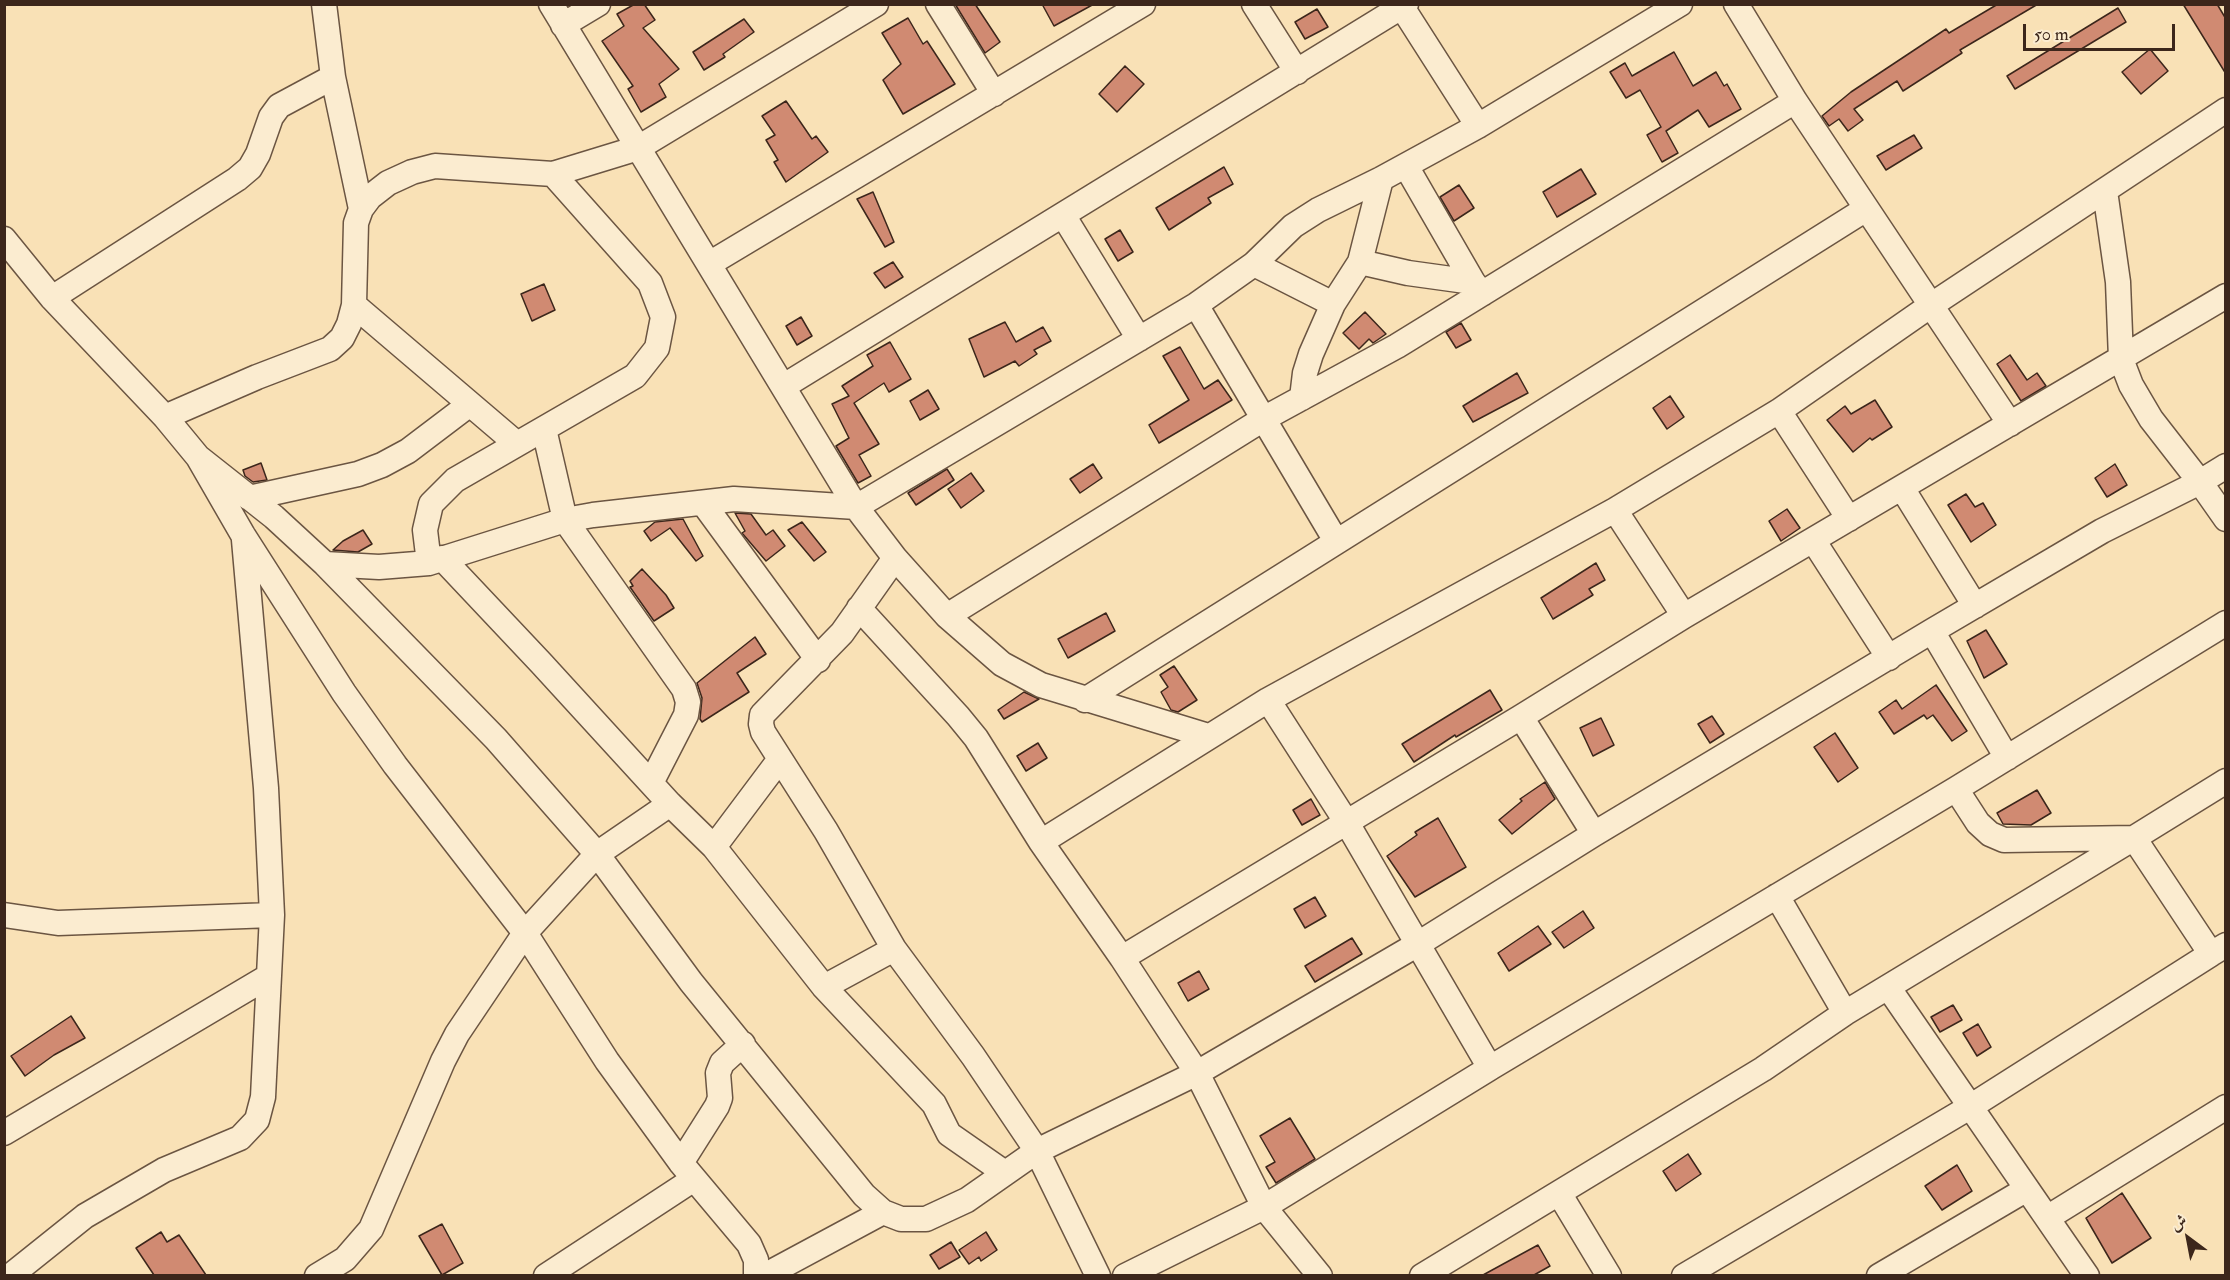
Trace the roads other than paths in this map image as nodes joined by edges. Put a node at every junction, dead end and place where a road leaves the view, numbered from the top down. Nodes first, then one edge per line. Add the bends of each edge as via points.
1 (324, 4) edge
2 (551, 4) edge
3 (598, 4) edge
4 (876, 4) edge
5 (938, 4) edge
6 (1143, 4) edge
7 (1254, 4) edge
8 (1680, 4) edge
9 (1736, 4) edge
10 (1404, 6) edge
11 (563, 25) junction
12 (1297, 72) junction
13 (333, 77) junction
14 (994, 94) junction
15 (1795, 101) junction
16 (2226, 110) edge
17 (1478, 126) junction
18 (638, 148) junction
19 (1406, 166) junction
20 (553, 174) junction
21 (1381, 179) junction
22 (2104, 191) junction
23 (361, 208) junction
24 (1866, 208) junction
25 (1063, 215) junction
26 (4, 239) edge
27 (1359, 262) junction
28 (709, 264) junction
29 (1254, 264) junction
30 (1478, 288) junction
31 (2226, 296) edge
32 (52, 298) junction
33 (1332, 304) junction
34 (354, 305) junction
35 (1196, 305) junction
36 (1930, 306) junction
37 (1139, 339) junction
38 (2121, 359) junction
39 (784, 386) junction
40 (1302, 398) junction
41 (470, 404) junction
42 (1779, 411) junction
43 (165, 417) junction
44 (1265, 418) junction
45 (2010, 424) junction
46 (544, 429) junction
47 (517, 444) junction
48 (198, 457) junction
49 (2226, 466) edge
50 (2200, 482) junction
51 (1902, 488) junction
52 (249, 498) junction
53 (703, 503) junction
54 (856, 507) junction
55 (1615, 510) junction
56 (1849, 519) junction
57 (2226, 519) edge
58 (565, 520) junction
59 (243, 534) junction
60 (1813, 540) junction
61 (1336, 541) junction
62 (895, 558) junction
63 (435, 561) junction
64 (326, 564) junction
65 (1975, 606) junction
66 (859, 608) junction
67 (947, 616) junction
68 (1684, 616) junction
69 (2226, 623) edge
70 (1932, 631) junction
71 (1889, 658) junction
72 (818, 660) junction
73 (1085, 700) junction
74 (1268, 700) junction
75 (1521, 717) junction
76 (1208, 736) junction
77 (2007, 758) junction
78 (780, 759) junction
79 (2226, 781) edge
80 (651, 783) junction
81 (1956, 789) junction
82 (670, 804) junction
83 (1347, 823) junction
84 (1594, 834) junction
85 (2134, 838) junction
86 (1041, 842) junction
87 (714, 847) junction
88 (597, 854) junction
89 (1777, 896) junction
90 (4, 915) edge
91 (272, 915) junction
92 (525, 933) junction
93 (1418, 944) junction
94 (2218, 949) edge
95 (894, 950) junction
96 (1122, 958) junction
97 (269, 976) junction
98 (824, 987) junction
99 (1887, 987) junction
100 (1845, 1012) junction
101 (742, 1044) junction
102 (1490, 1068) junction
103 (1197, 1073) junction
104 (1970, 1107) junction
105 (2226, 1107) edge
106 (4, 1133) edge
107 (1037, 1151) junction
108 (687, 1171) junction
109 (1005, 1173) junction
110 (2027, 1189) junction
111 (1558, 1193) junction
112 (1263, 1207) junction
113 (883, 1212) junction
114 (2047, 1218) junction
115 (10, 1275) edge
116 (317, 1275) edge
117 (546, 1275) edge
118 (756, 1275) edge
119 (764, 1275) edge
120 (1098, 1275) edge
121 (1125, 1275) edge
122 (1320, 1275) edge
123 (1422, 1275) edge
124 (1609, 1275) edge
125 (1684, 1275) edge
126 (1879, 1275) edge
127 (2087, 1275) edge

1 - 13 street
2 - 11 street
3 - 11 street
4 - 18 street
5 - 14 street
6 - 14 street
7 - 12 street
8 - 17 street
9 - 15 street
10 - 12 street
10 - 17 street
11 - 18 street
12 - 25 street
13 - 23 street
13 - 32 street via 279,106 250,168 237,179
14 - 28 street
15 - 24 street
15 - 30 street
16 - 22 street
17 - 19 street
18 - 20 street
18 - 28 street
19 - 21 street
19 - 30 street
20 - 23 street via 435,166 388,183
20 - 46 street via 650,283 663,316 657,348 636,376
21 - 27 street
21 - 29 street via 1293,226
22 - 36 street
22 - 38 street via 2118,282
23 - 34 street via 356,223
24 - 36 street
24 - 61 street
25 - 37 street
25 - 39 street
26 - 32 street
27 - 30 street
27 - 33 street
28 - 39 street
29 - 33 street
29 - 35 street
30 - 40 street via 1397,346
31 - 38 street
32 - 43 street
33 - 40 street via 1311,354
34 - 41 street
34 - 43 street via 342,338 330,349
35 - 37 street
35 - 44 street
36 - 42 street
36 - 45 street
37 - 54 street
38 - 45 street
38 - 50 street via 2151,419
39 - 54 street
40 - 44 street
41 - 47 street
41 - 52 street via 408,452 382,465
42 - 55 street
42 - 56 street
43 - 48 street
44 - 61 street
44 - 67 street
45 - 51 street
46 - 47 street
46 - 58 street
47 - 63 street via 455,480 431,504 425,530
48 - 52 street
48 - 59 street
49 - 50 street
50 - 57 street
50 - 65 street via 2102,531
51 - 56 street
51 - 65 street
52 - 64 street
53 - 54 street via 734,499
53 - 58 street
53 - 72 street
54 - 62 street
55 - 68 street
55 - 74 street
56 - 60 street
58 - 63 street
58 - 80 street via 684,689 686,715
59 - 91 street via 266,788
59 - 92 street via 344,693
60 - 68 street
60 - 71 street
61 - 73 street
62 - 66 street
62 - 67 street
63 - 64 street via 379,567
63 - 80 street
64 - 88 street via 496,739
65 - 70 street
66 - 72 street
66 - 86 street via 976,738
67 - 73 street via 1002,664 1041,685
68 - 75 street
69 - 77 street
70 - 71 street
70 - 77 street
71 - 84 street
72 - 78 street via 762,715 763,732
73 - 76 street
74 - 76 street
74 - 83 street
75 - 83 street
75 - 84 street
76 - 86 street
77 - 81 street
78 - 87 street
78 - 95 street
79 - 85 street
80 - 82 street
81 - 85 street via 1978,823 2004,840
81 - 89 street
82 - 87 street
82 - 88 street
83 - 93 street
83 - 96 street
84 - 93 street
85 - 94 street
85 - 99 street
86 - 96 street
87 - 98 street
88 - 92 street
88 - 101 street
89 - 100 street
89 - 102 street
90 - 91 street via 58,923
91 - 97 street
92 - 108 street via 608,1061
92 - 116 street via 457,1034 371,1229 345,1258
93 - 102 street
93 - 103 street
94 - 104 street
95 - 98 street
95 - 107 street
96 - 103 street
97 - 106 street
97 - 115 street via 263,1097 251,1126 240,1138 164,1170 110,1200
98 - 109 street via 934,1104 949,1134
99 - 100 street
99 - 104 street
100 - 111 street via 1763,1069
101 - 108 street via 718,1073 720,1098
101 - 113 street via 842,1169
102 - 112 street
103 - 107 street
103 - 112 street
104 - 110 street
104 - 125 street
105 - 114 street
107 - 109 street
107 - 120 street
108 - 117 street
108 - 118 street via 749,1244 756,1260
109 - 113 street via 967,1200 926,1219 901,1219
110 - 114 street
110 - 126 street
111 - 123 street
111 - 124 street
112 - 121 street
112 - 122 street
113 - 119 street
114 - 127 street

